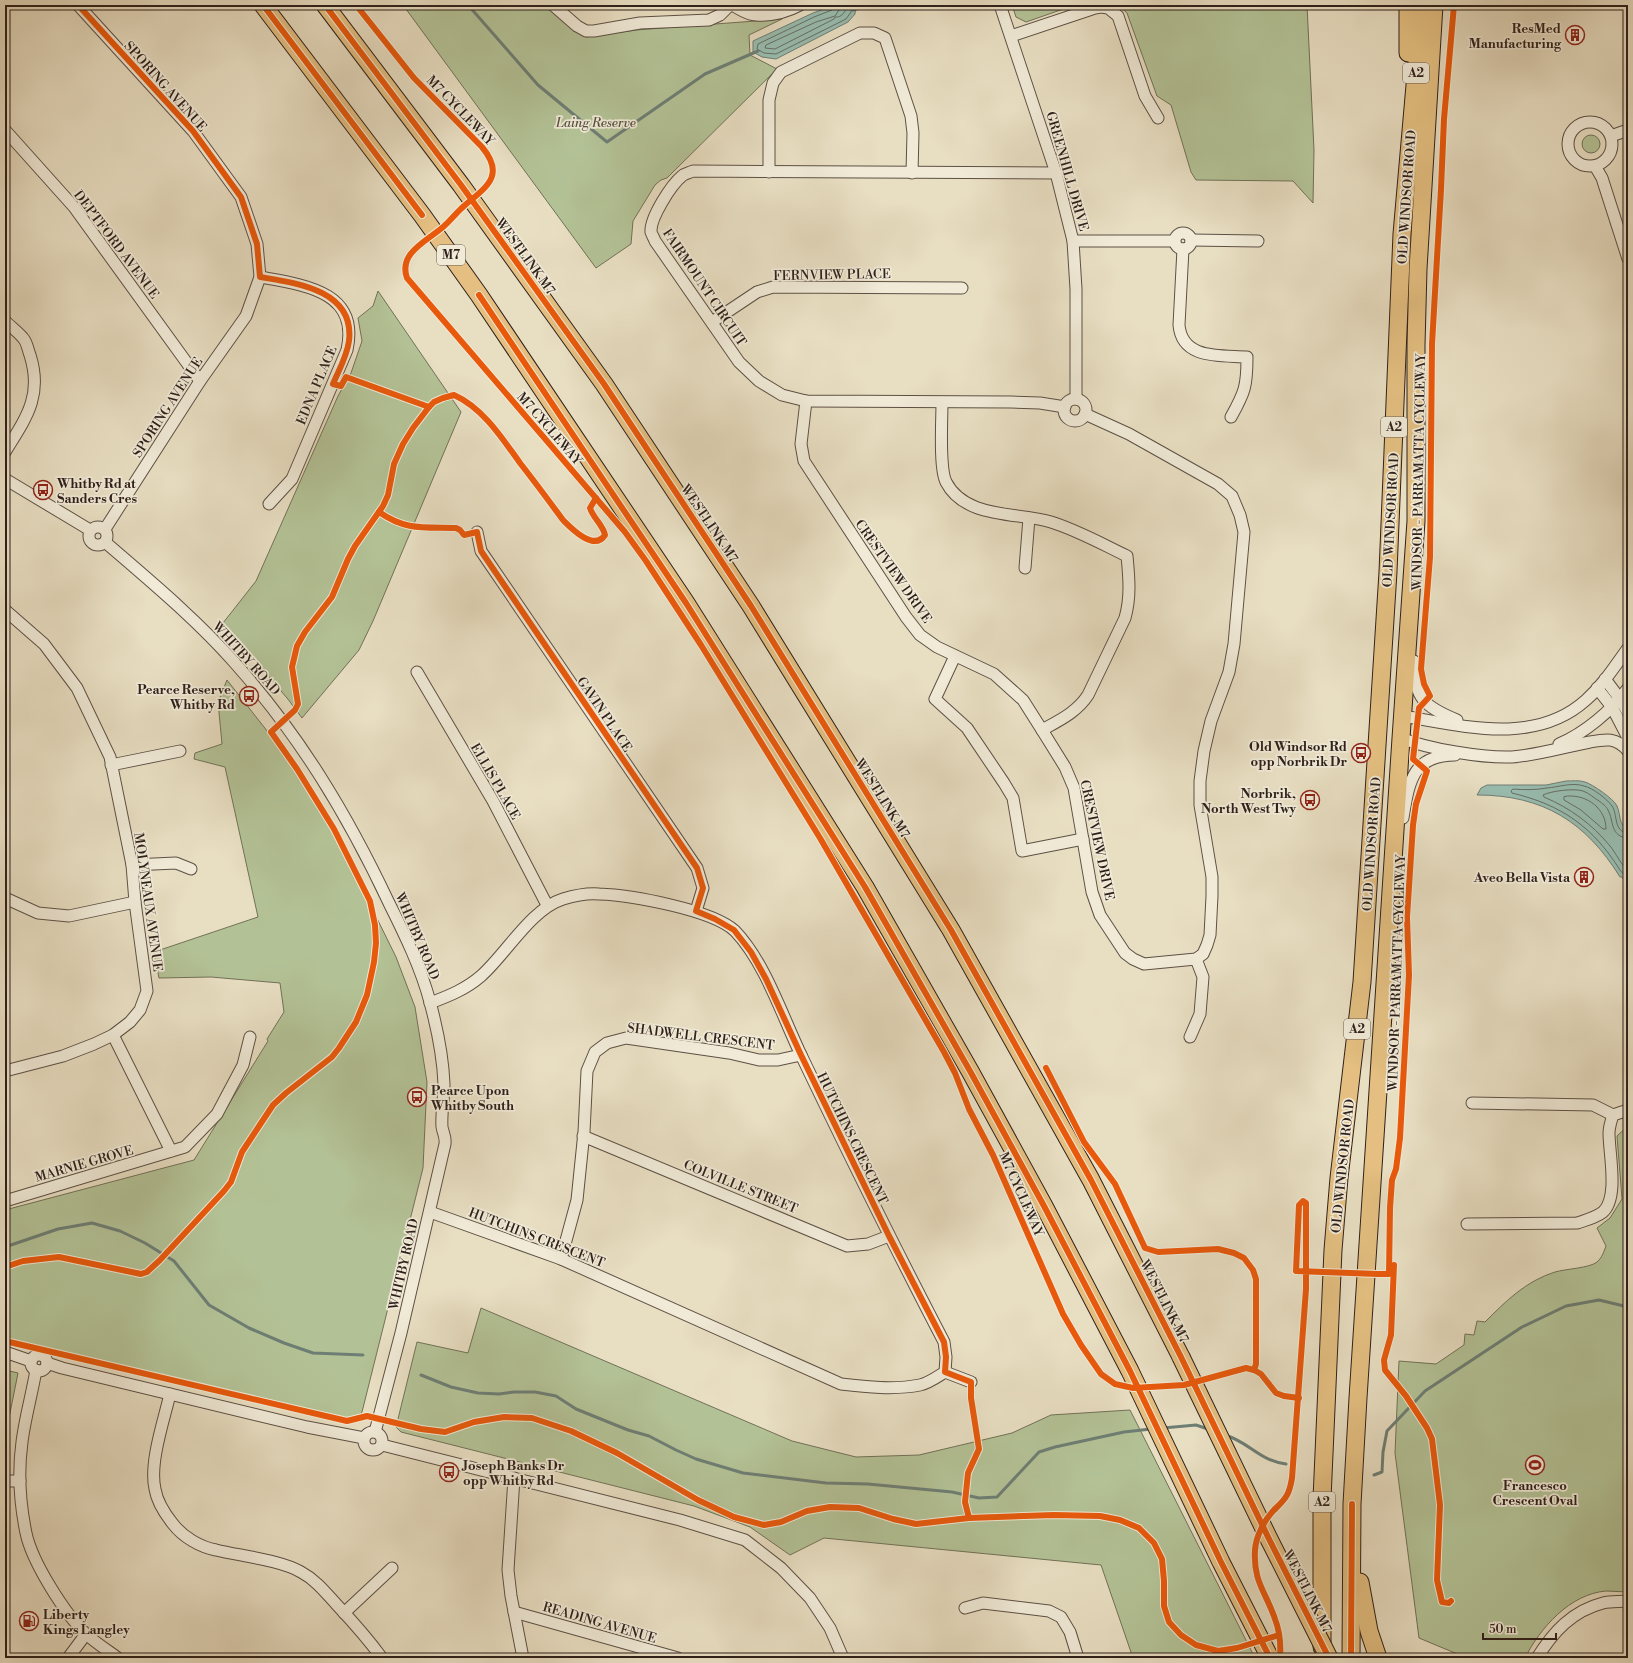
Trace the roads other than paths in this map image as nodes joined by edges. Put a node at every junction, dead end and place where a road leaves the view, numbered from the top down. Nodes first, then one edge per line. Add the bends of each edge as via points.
1 (78, 5) edge
2 (263, 5) edge
3 (325, 5) edge
4 (554, 5) edge
5 (731, 5) edge
6 (800, 5) edge
7 (1000, 5) edge
8 (1408, 5) edge
9 (1422, 5) edge
10 (1434, 5) edge
11 (1442, 5) edge
12 (1011, 36) junction
13 (1158, 118) dead end
14 (5, 130) edge
15 (1628, 130) edge
16 (1427, 133) junction
17 (1610, 136) junction
18 (1409, 141) junction
19 (1595, 166) junction
20 (769, 172) junction
21 (912, 173) junction
22 (1056, 173) junction
23 (1191, 240) junction
24 (1073, 241) junction
25 (1174, 241) junction
26 (1258, 241) dead end
27 (1183, 249) junction
28 (1628, 259) edge
29 (260, 277) junction
30 (962, 288) dead end
31 (5, 321) edge
32 (712, 322) junction
33 (200, 381) junction
34 (1076, 399) junction
35 (806, 401) junction
36 (942, 403) junction
37 (1065, 407) junction
38 (1085, 414) junction
39 (1231, 417) dead end
40 (5, 452) edge
41 (5, 480) edge
42 (269, 504) dead end
43 (1028, 518) junction
44 (1416, 521) junction
45 (104, 529) junction
46 (90, 530) junction
47 (477, 532) dead end
48 (104, 542) junction
49 (1025, 568) dead end
50 (5, 610) edge
51 (1628, 648) edge
52 (955, 656) junction
53 (417, 672) dead end
54 (1605, 679) junction
55 (1597, 688) junction
56 (1628, 688) edge
57 (1620, 699) junction
58 (1612, 707) junction
59 (1379, 712) junction
60 (1628, 713) edge
61 (1403, 716) junction
62 (1481, 728) junction
63 (1042, 730) junction
64 (1401, 738) junction
65 (1628, 738) edge
66 (180, 751) dead end
67 (1628, 751) edge
68 (1542, 752) junction
69 (1478, 755) junction
70 (111, 765) junction
71 (1083, 839) junction
72 (132, 865) junction
73 (191, 869) dead end
74 (1392, 875) junction
75 (5, 898) edge
76 (135, 902) junction
77 (547, 906) junction
78 (696, 911) junction
79 (1196, 959) junction
80 (430, 1002) junction
81 (113, 1035) junction
82 (250, 1037) dead end
83 (1190, 1037) dead end
84 (801, 1055) junction
85 (5, 1071) edge
86 (1472, 1103) dead end
87 (1628, 1110) edge
88 (1612, 1115) junction
89 (583, 1136) junction
90 (171, 1151) junction
91 (5, 1201) edge
92 (430, 1212) junction
93 (1467, 1224) dead end
94 (889, 1236) junction
95 (561, 1259) junction
96 (5, 1352) edge
97 (34, 1365) junction
98 (945, 1372) junction
99 (972, 1382) dead end
100 (170, 1394) junction
101 (375, 1432) junction
102 (364, 1438) junction
103 (382, 1445) junction
104 (514, 1478) junction
105 (5, 1481) edge
106 (20, 1481) junction
107 (1352, 1504) junction
108 (392, 1568) dead end
109 (1628, 1601) edge
110 (965, 1608) dead end
111 (514, 1612) junction
112 (344, 1613) junction
113 (86, 1634) junction
114 (68, 1658) edge
115 (118, 1658) edge
116 (382, 1658) edge
117 (523, 1658) edge
118 (678, 1658) edge
119 (843, 1658) edge
120 (1078, 1658) edge
121 (1270, 1658) edge
122 (1322, 1658) edge
123 (1329, 1658) edge
124 (1351, 1658) edge
125 (1378, 1658) edge
126 (1537, 1658) edge

1 - 29 street, SPORING AVENUE via 193,131 241,197 257,244
2 - 121 highway, M7 via 422,215 479,295 686,603 865,887 1044,1206 1130,1372
3 - 123 highway, WESTLINK M7, bridge via 461,185 604,384 751,606 951,930 1091,1180
4 - 5 street via 577,26 586,31 594,31 640,23 709,20 720,15
5 - 6 street via 756,15 788,11
7 - 12 street, GREENHILL DRIVE
8 - 18 highway
9 - 18 highway, OLD WINDSOR ROAD / A2
10 - 16 highway, OLD WINDSOR ROAD / A2
11 - 16 highway via 1437,66
12 - 13 street via 1095,8 1113,11 1121,23 1145,96
12 - 22 street, GREENHILL DRIVE
14 - 33 street, DEPTFORD AVENUE via 74,207
15 - 17 street
16 - 44 highway, OLD WINDSOR ROAD / A2 via 1418,269
17 - 19 street via 1611,151 1606,160
17 - 19 street via 1602,126 1589,122 1577,126 1569,137 1567,144 1572,157 1587,166
18 - 59 highway, OLD WINDSOR ROAD / A2 via 1402,234 1390,548
19 - 28 street via 1602,178
20 - 21 street, FAIRMOUNT CIRCUIT
20 - 21 street via 769,100 773,83 781,72 860,32 874,33 885,38 911,116
20 - 32 street, FAIRMOUNT CIRCUIT via 693,171 683,175 674,183 652,226 651,233 655,241
21 - 22 street, FAIRMOUNT CIRCUIT
22 - 24 street, GREENHILL DRIVE
23 - 25 street via 1188,234 1180,232
23 - 26 street
23 - 27 street via 1189,246
24 - 25 street
24 - 34 street, GREENHILL DRIVE via 1076,290
25 - 27 street via 1177,247
27 - 39 street via 1179,325 1184,342 1200,352 1247,357 1245,389
29 - 33 street, SPORING AVENUE via 246,316
29 - 42 street, EDNA PLACE via 304,285 330,297 346,315 350,331 347,350 292,479
30 - 32 street, FERNVIEW PLACE via 773,287 757,292
31 - 40 street via 24,339 34,369 35,385 26,418
32 - 35 street, FAIRMOUNT CIRCUIT via 738,362 759,381 782,395
33 - 45 street, SPORING AVENUE
34 - 37 street via 1069,401
34 - 38 street via 1084,404
35 - 36 street, FAIRMOUNT CIRCUIT
35 - 52 street, CRESTVIEW DRIVE via 801,444 804,461 906,617 920,635
36 - 37 street, FAIRMOUNT CIRCUIT via 1011,402
36 - 43 street via 943,467 946,481 954,493 967,503 983,510
37 - 38 street via 1067,417 1074,420
38 - 79 street via 1129,434 1218,484 1232,496 1244,532 1234,644 1229,672 1211,720 1200,781 1200,805 1212,877 1212,896 1210,935 1203,954
41 - 46 street
43 - 49 street
43 - 63 street via 1051,522 1127,556 1130,595 1125,618 1083,703 1071,714
44 - 61 highway, OLD WINDSOR ROAD / A2
44 - 62 street via 1416,686 1424,702 1434,709
45 - 46 street via 96,526
45 - 48 street via 107,534
46 - 48 street via 88,538 92,543 100,545
47 - 78 street, GAVIN PLACE via 481,551 697,868 703,888
48 - 80 street, WHITBY ROAD via 202,628 289,729 329,788 363,847 414,956
50 - 70 street, MOLYNEAUX AVENUE via 44,644 77,688 101,737
51 - 54 street
52 - 63 street, CRESTVIEW DRIVE via 994,674 1009,686 1023,700
52 - 71 street via 935,699 967,728 1013,798 1022,851
53 - 77 street, ELLIS PLACE via 493,801
54 - 55 street
54 - 57 street
55 - 58 street
55 - 62 street via 1567,714 1543,723 1512,729
56 - 57 street
57 - 58 street
57 - 60 street
58 - 65 street
58 - 68 street via 1583,731
59 - 61 highway
59 - 64 highway via 1390,730
59 - 122 highway, OLD WINDSOR ROAD / A2 via 1362,982 1339,1178 1334,1250 1322,1499
61 - 62 street
61 - 64 highway, OLD WINDSOR ROAD / A2
63 - 71 street, CRESTVIEW DRIVE via 1065,767 1074,788
64 - 69 street via 1422,745
64 - 74 highway, OLD WINDSOR ROAD / A2
66 - 70 street
67 - 68 street via 1618,741 1601,740
68 - 69 street via 1512,756
69 - 74 street via 1436,757 1429,759 1417,770 1408,794
70 - 72 street, MOLYNEAUX AVENUE
71 - 79 street, CRESTVIEW DRIVE via 1092,892 1100,915 1125,953 1144,964
72 - 73 street via 176,863
72 - 76 street, MOLYNEAUX AVENUE
74 - 107 highway, OLD WINDSOR ROAD / A2
75 - 76 street via 38,913 69,916
76 - 81 street, MOLYNEAUX AVENUE via 147,991 140,1010 130,1022
77 - 78 street, HUTCHINS CRESCENT via 564,898 597,894 621,896
77 - 80 street, HUTCHINS CRESCENT via 482,976 457,992
78 - 84 street, HUTCHINS CRESCENT via 734,930 751,952
79 - 83 street via 1203,976 1202,992 1200,1014
80 - 92 street, WHITBY ROAD via 440,1047 444,1084 442,1126 446,1137
81 - 85 street, MOLYNEAUX AVENUE via 63,1056
81 - 90 street
82 - 90 street, MARNIE GROVE via 243,1066 217,1114 185,1147
84 - 89 street, SHADWELL CRESCENT via 778,1060 759,1060 729,1053 626,1038 607,1043 596,1052 587,1071
84 - 94 street, HUTCHINS CRESCENT
86 - 88 street via 1593,1105
87 - 88 street
88 - 93 street via 1609,1132 1612,1188 1610,1200 1604,1211 1594,1218 1577,1223
89 - 94 street, COLVILLE STREET via 848,1246 868,1244
89 - 95 street, SHADWELL CRESCENT via 577,1200
90 - 91 street, MARNIE GROVE
92 - 95 street, HUTCHINS CRESCENT
92 - 101 street, WHITBY ROAD
94 - 98 street, HUTCHINS CRESCENT via 944,1342
95 - 98 street, HUTCHINS CRESCENT via 841,1384 876,1388 920,1385
96 - 97 street
97 - 100 street via 42,1370 46,1363
97 - 106 street via 22,1443
98 - 99 street
100 - 102 street
100 - 112 street via 153,1468 154,1488 166,1515 186,1536 211,1549 290,1566 303,1573
101 - 102 street
101 - 103 street via 381,1436
102 - 103 street via 365,1446 370,1450 377,1450
103 - 104 street
104 - 111 street via 508,1570
104 - 119 street via 680,1520 745,1540 781,1568 810,1598 830,1628
105 - 106 street
106 - 113 street via 26,1534 40,1568 55,1594
107 - 124 highway, OLD WINDSOR ROAD
107 - 125 highway via 1362,1599
108 - 112 street
109 - 126 street via 1604,1602 1581,1611 1564,1623
110 - 120 street via 983,1603 1049,1611 1061,1617 1070,1632
111 - 117 street
111 - 118 street, READING AVENUE
112 - 116 street
113 - 114 street
113 - 115 street

